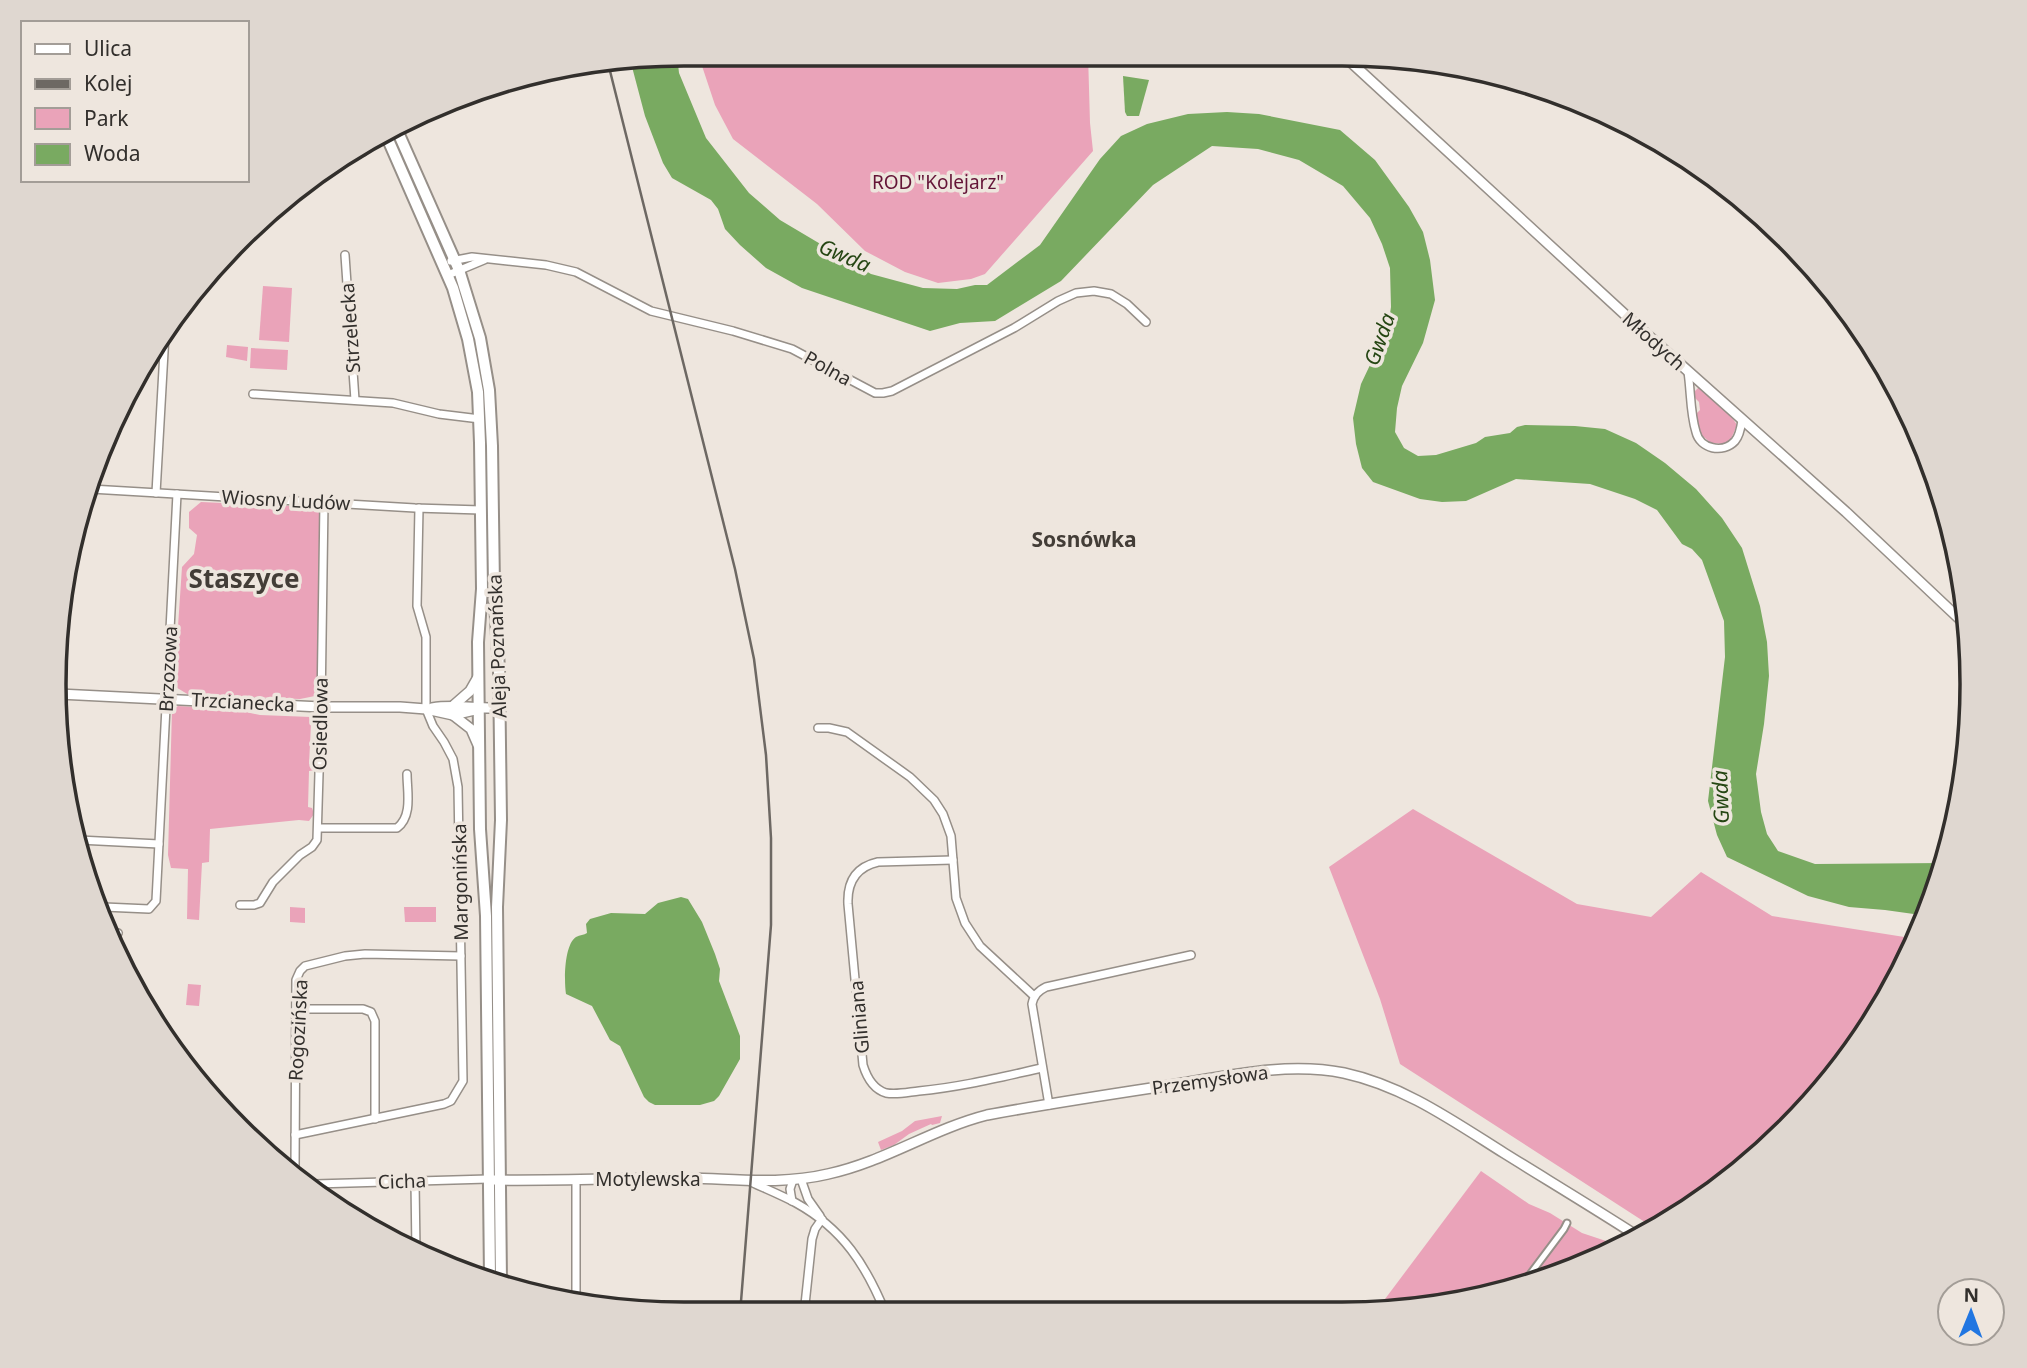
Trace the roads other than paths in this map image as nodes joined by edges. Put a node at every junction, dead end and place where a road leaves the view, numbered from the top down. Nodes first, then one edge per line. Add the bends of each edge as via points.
1 (1356, 67) edge
2 (399, 136) edge
3 (389, 142) edge
4 (345, 255) dead end
5 (451, 267) junction
6 (1146, 322) dead end
7 (164, 352) edge
8 (1688, 372) junction
9 (253, 394) dead end
10 (355, 400) junction
11 (480, 419) junction
12 (1742, 420) junction
13 (98, 489) edge
14 (156, 493) junction
15 (177, 494) junction
16 (324, 502) junction
17 (419, 509) junction
18 (481, 510) junction
19 (1956, 616) edge
20 (479, 676) junction
21 (67, 694) edge
22 (167, 699) junction
23 (321, 707) junction
24 (499, 708) junction
25 (426, 709) junction
26 (479, 709) junction
27 (453, 710) junction
28 (818, 728) dead end
29 (479, 747) junction
30 (407, 774) dead end
31 (480, 782) junction
32 (500, 808) junction
33 (318, 828) junction
34 (87, 841) edge
35 (159, 845) junction
36 (953, 860) junction
37 (240, 905) dead end
38 (109, 908) edge
39 (1191, 955) dead end
40 (461, 956) junction
41 (1034, 996) junction
42 (296, 1009) junction
43 (1042, 1068) junction
44 (1049, 1105) junction
45 (374, 1119) junction
46 (296, 1135) junction
47 (295, 1163) edge
48 (488, 1179) junction
49 (797, 1179) junction
50 (500, 1180) junction
51 (576, 1180) junction
52 (415, 1181) junction
53 (751, 1182) junction
54 (322, 1184) edge
55 (792, 1201) junction
56 (822, 1219) junction
57 (1567, 1223) dead end
58 (1629, 1231) edge
59 (416, 1240) edge
60 (490, 1270) edge
61 (1531, 1272) edge
62 (501, 1273) edge
63 (576, 1292) edge
64 (805, 1302) edge
65 (881, 1302) edge

1 - 8 street, Młodych
2 - 5 main road, Aleja Poznańska
3 - 5 main road, Aleja Poznańska
4 - 10 street, Strzelecka
5 - 6 street, Polna via 488,259 576,272 651,312 792,349 875,393 892,391 1076,293 1111,294
5 - 11 main road, Aleja Poznańska via 471,348
5 - 24 main road, Aleja Poznańska via 480,338 490,401
7 - 14 street
8 - 12 street, Młodych
8 - 12 street via 1695,430 1703,443 1717,449 1731,444
9 - 10 street, Strzelecka
10 - 11 street, Strzelecka
11 - 18 main road, Aleja Poznańska
12 - 19 street, Młodych
13 - 14 street, Wiosny Ludów
14 - 15 street, Wiosny Ludów
15 - 16 street, Wiosny Ludów
15 - 22 street, Brzozowa
16 - 17 street, Wiosny Ludów
16 - 23 street, Osiedlowa
17 - 18 street, Wiosny Ludów
17 - 25 street, Margonińska via 417,606 426,637
18 - 20 main road, Aleja Poznańska
20 - 26 main road, Aleja Poznańska
20 - 27 street
21 - 22 street, Trzcianecka
22 - 23 street, Trzcianecka
22 - 35 street, Brzozowa
23 - 25 street, Trzcianecka
23 - 33 street, Osiedlowa
24 - 26 street, Trzcianecka
24 - 32 main road, Aleja Poznańska
25 - 27 street, Trzcianecka
25 - 40 street, Margonińska via 453,759 458,779
26 - 27 street, Trzcianecka
26 - 29 main road, Aleja Poznańska
27 - 29 street via 471,729
28 - 36 street via 847,732 924,789 943,814
29 - 31 main road, Aleja Poznańska
30 - 33 street via 407,813 397,828
31 - 32 main road via 488,803
31 - 48 main road, Aleja Poznańska
32 - 50 main road, Aleja Poznańska
33 - 37 street via 314,845 273,882 260,903
34 - 35 street
35 - 38 street, Brzozowa via 154,905
36 - 41 street via 956,898 965,923 980,946
36 - 43 street, Gliniana via 869,864 850,884 848,904 866,1075 876,1088 895,1094
39 - 41 street via 1046,987
40 - 42 street, Rogozińska via 365,954 311,964 298,974
40 - 45 street, Margonińska via 463,1084 444,1104
41 - 43 street
42 - 45 street via 371,1012 375,1021
42 - 46 street, Rogozińska
43 - 44 street
44 - 49 street, Przemysłowa via 974,1119 873,1161
44 - 58 street, Przemysłowa via 1258,1072 1342,1073 1388,1086 1429,1105
45 - 46 street, Margonińska
46 - 47 street, Rogozińska
48 - 50 street
48 - 52 street, Cicha
48 - 60 main road, Aleja Poznańska
49 - 53 street, Przemysłowa
49 - 55 street via 790,1189
49 - 56 street, Motylewska
50 - 51 street, Motylewska
50 - 62 main road, Aleja Poznańska
51 - 53 street, Motylewska
51 - 63 street
52 - 54 street, Cicha
52 - 59 street
53 - 55 street, Motylewska
55 - 56 street, Motylewska
56 - 64 street via 812,1239
56 - 65 street, Motylewska via 858,1258
57 - 61 street

